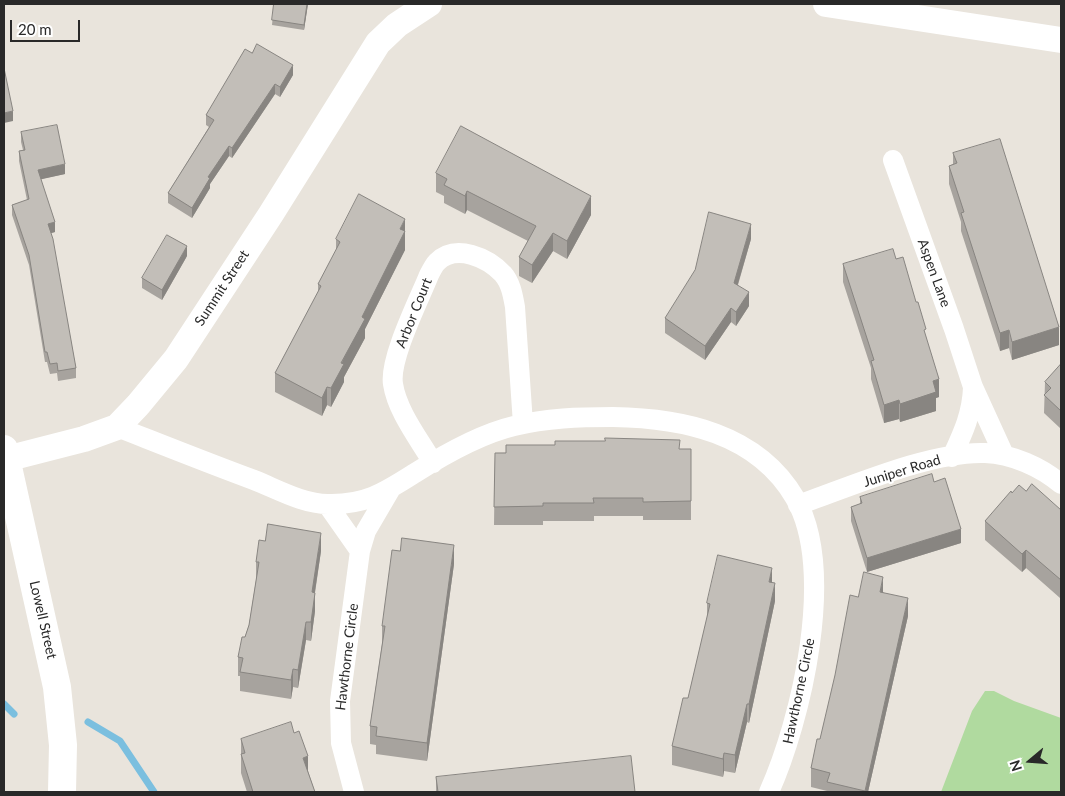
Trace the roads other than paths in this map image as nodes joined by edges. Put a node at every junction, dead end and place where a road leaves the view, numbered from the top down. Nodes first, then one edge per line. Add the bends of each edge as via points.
1 (429, 4) edge
2 (826, 4) edge
3 (1061, 40) edge
4 (893, 160) dead end
5 (973, 387) junction
6 (523, 424) junction
7 (117, 427) junction
8 (5, 454) edge
9 (1004, 455) junction
10 (952, 457) junction
11 (433, 463) junction
12 (1061, 484) edge
13 (390, 490) junction
14 (326, 504) junction
15 (798, 505) junction
16 (360, 551) junction
17 (62, 792) edge
18 (354, 792) edge
19 (769, 792) edge

1 - 7 street, Summit Street via 397,25 378,43 176,359
2 - 3 street
4 - 5 street, Aspen Lane
5 - 9 street, Aspen Lane
5 - 10 street, Aspen Lane via 969,419
6 - 11 street, Hawthorne Circle via 496,431
6 - 11 street, Arbor Court via 511,290 504,275 478,256 449,254 437,261 428,275 394,365 396,398
6 - 15 street, Hawthorne Circle via 593,417 642,417 688,423 734,441 757,456 781,478
7 - 8 street, Summit Street via 84,439
7 - 14 street, Hawthorne Circle via 290,494
8 - 17 main road, Lowell Street via 57,687 63,745
9 - 10 street, Juniper Road via 985,453
9 - 12 street, Juniper Road via 1035,466
10 - 15 street, Juniper Road via 927,461
11 - 13 street, Hawthorne Circle
13 - 14 street, Hawthorne Circle via 360,501
13 - 16 street, Hawthorne Circle via 375,513
14 - 16 street
15 - 19 street, Hawthorne Circle via 805,524 813,571 810,651 785,753
16 - 18 street, Hawthorne Circle via 340,701 341,743

